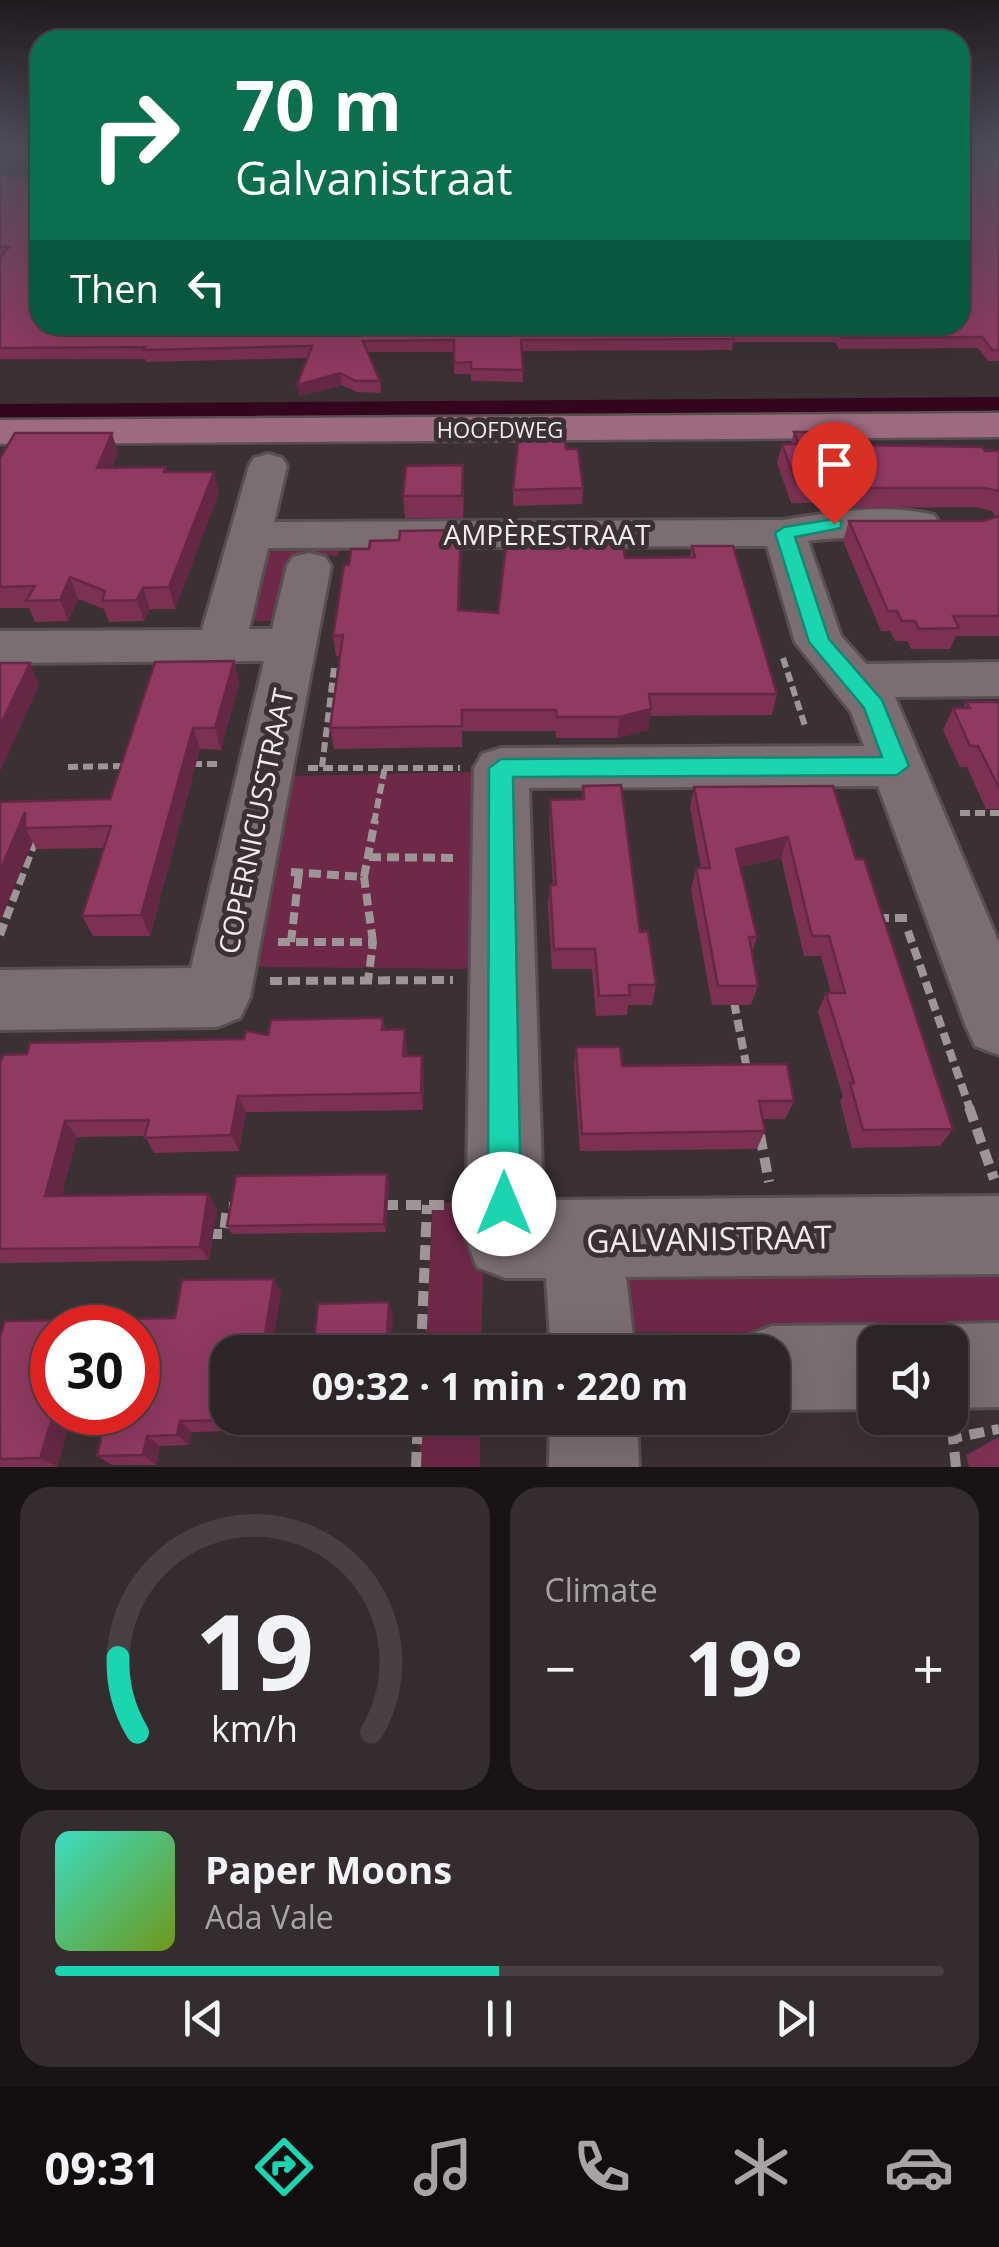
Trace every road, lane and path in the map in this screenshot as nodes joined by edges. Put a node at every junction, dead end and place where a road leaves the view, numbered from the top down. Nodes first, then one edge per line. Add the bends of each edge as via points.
1 (999, 425) edge
2 (0, 432) edge
3 (268, 466) dead end
4 (961, 524) edge
5 (784, 533) junction
6 (250, 535) junction
7 (310, 566) dead end
8 (220, 646) junction
9 (0, 647) edge
10 (313, 656) junction
11 (999, 679) edge
12 (852, 681) junction
13 (787, 729) dead end
14 (182, 764) edge
15 (144, 765) edge
16 (873, 766) junction
17 (68, 767) dead end
18 (269, 767) junction
19 (385, 768) junction
20 (501, 768) junction
21 (40, 825) edge
22 (369, 857) junction
23 (502, 858) junction
24 (272, 871) junction
25 (364, 876) junction
26 (898, 902) dead end
27 (0, 936) edge
28 (291, 942) junction
29 (373, 942) junction
30 (223, 969) junction
31 (503, 980) junction
32 (368, 981) junction
33 (0, 1000) edge
34 (734, 1002) edge
35 (999, 1024) edge
36 (749, 1078) edge
37 (756, 1115) edge
38 (427, 1204) junction
39 (504, 1204) junction
40 (372, 1205) edge
41 (245, 1207) edge
42 (997, 1210) edge
43 (187, 1234) edge
44 (780, 1237) junction
45 (583, 1239) junction
46 (422, 1335) edge
47 (591, 1335) edge
48 (999, 1365) edge
49 (968, 1366) edge
50 (858, 1367) edge
51 (790, 1368) edge
52 (999, 1428) edge
53 (417, 1435) edge
54 (594, 1435) edge
55 (416, 1467) edge
56 (594, 1467) edge
57 (956, 1467) edge

1 - 2 main road, HOOFDWEG
3 - 6 street
4 - 5 street, AMPÈRESTRAAT via 834,524
5 - 6 street, AMPÈRESTRAAT
5 - 12 street via 819,642
6 - 8 street
7 - 10 street
8 - 9 street
8 - 10 street
10 - 18 street, COPERNICUSSTRAAT
10 - 18 path
11 - 12 street
12 - 16 street via 874,706
13 - 16 path via 839,730
14 - 18 path
15 - 17 path
16 - 20 street
16 - 35 street
18 - 19 path
18 - 24 street, COPERNICUSSTRAAT
19 - 20 path
19 - 22 path
20 - 23 street, GALVANISTRAAT
21 - 27 path
22 - 23 path
22 - 25 path
23 - 31 street, GALVANISTRAAT
24 - 25 path
24 - 28 path
24 - 30 street, COPERNICUSSTRAAT
25 - 29 path
26 - 42 path
28 - 29 path
28 - 30 path
29 - 32 path
30 - 32 path, COPERNICUSSTRAAT via 263,981
30 - 33 street
31 - 32 path, COPERNICUSSTRAAT
31 - 39 street, GALVANISTRAAT
34 - 36 path
37 - 44 path
38 - 39 path
38 - 40 path
38 - 46 path
39 - 45 street, GALVANISTRAAT via 505,1239
41 - 43 path via 227,1207 224,1234
42 - 44 street, GALVANISTRAAT
44 - 45 street, GALVANISTRAAT
45 - 47 street
48 - 49 street
50 - 51 street
52 - 57 path via 954,1438
53 - 55 path
54 - 56 street

